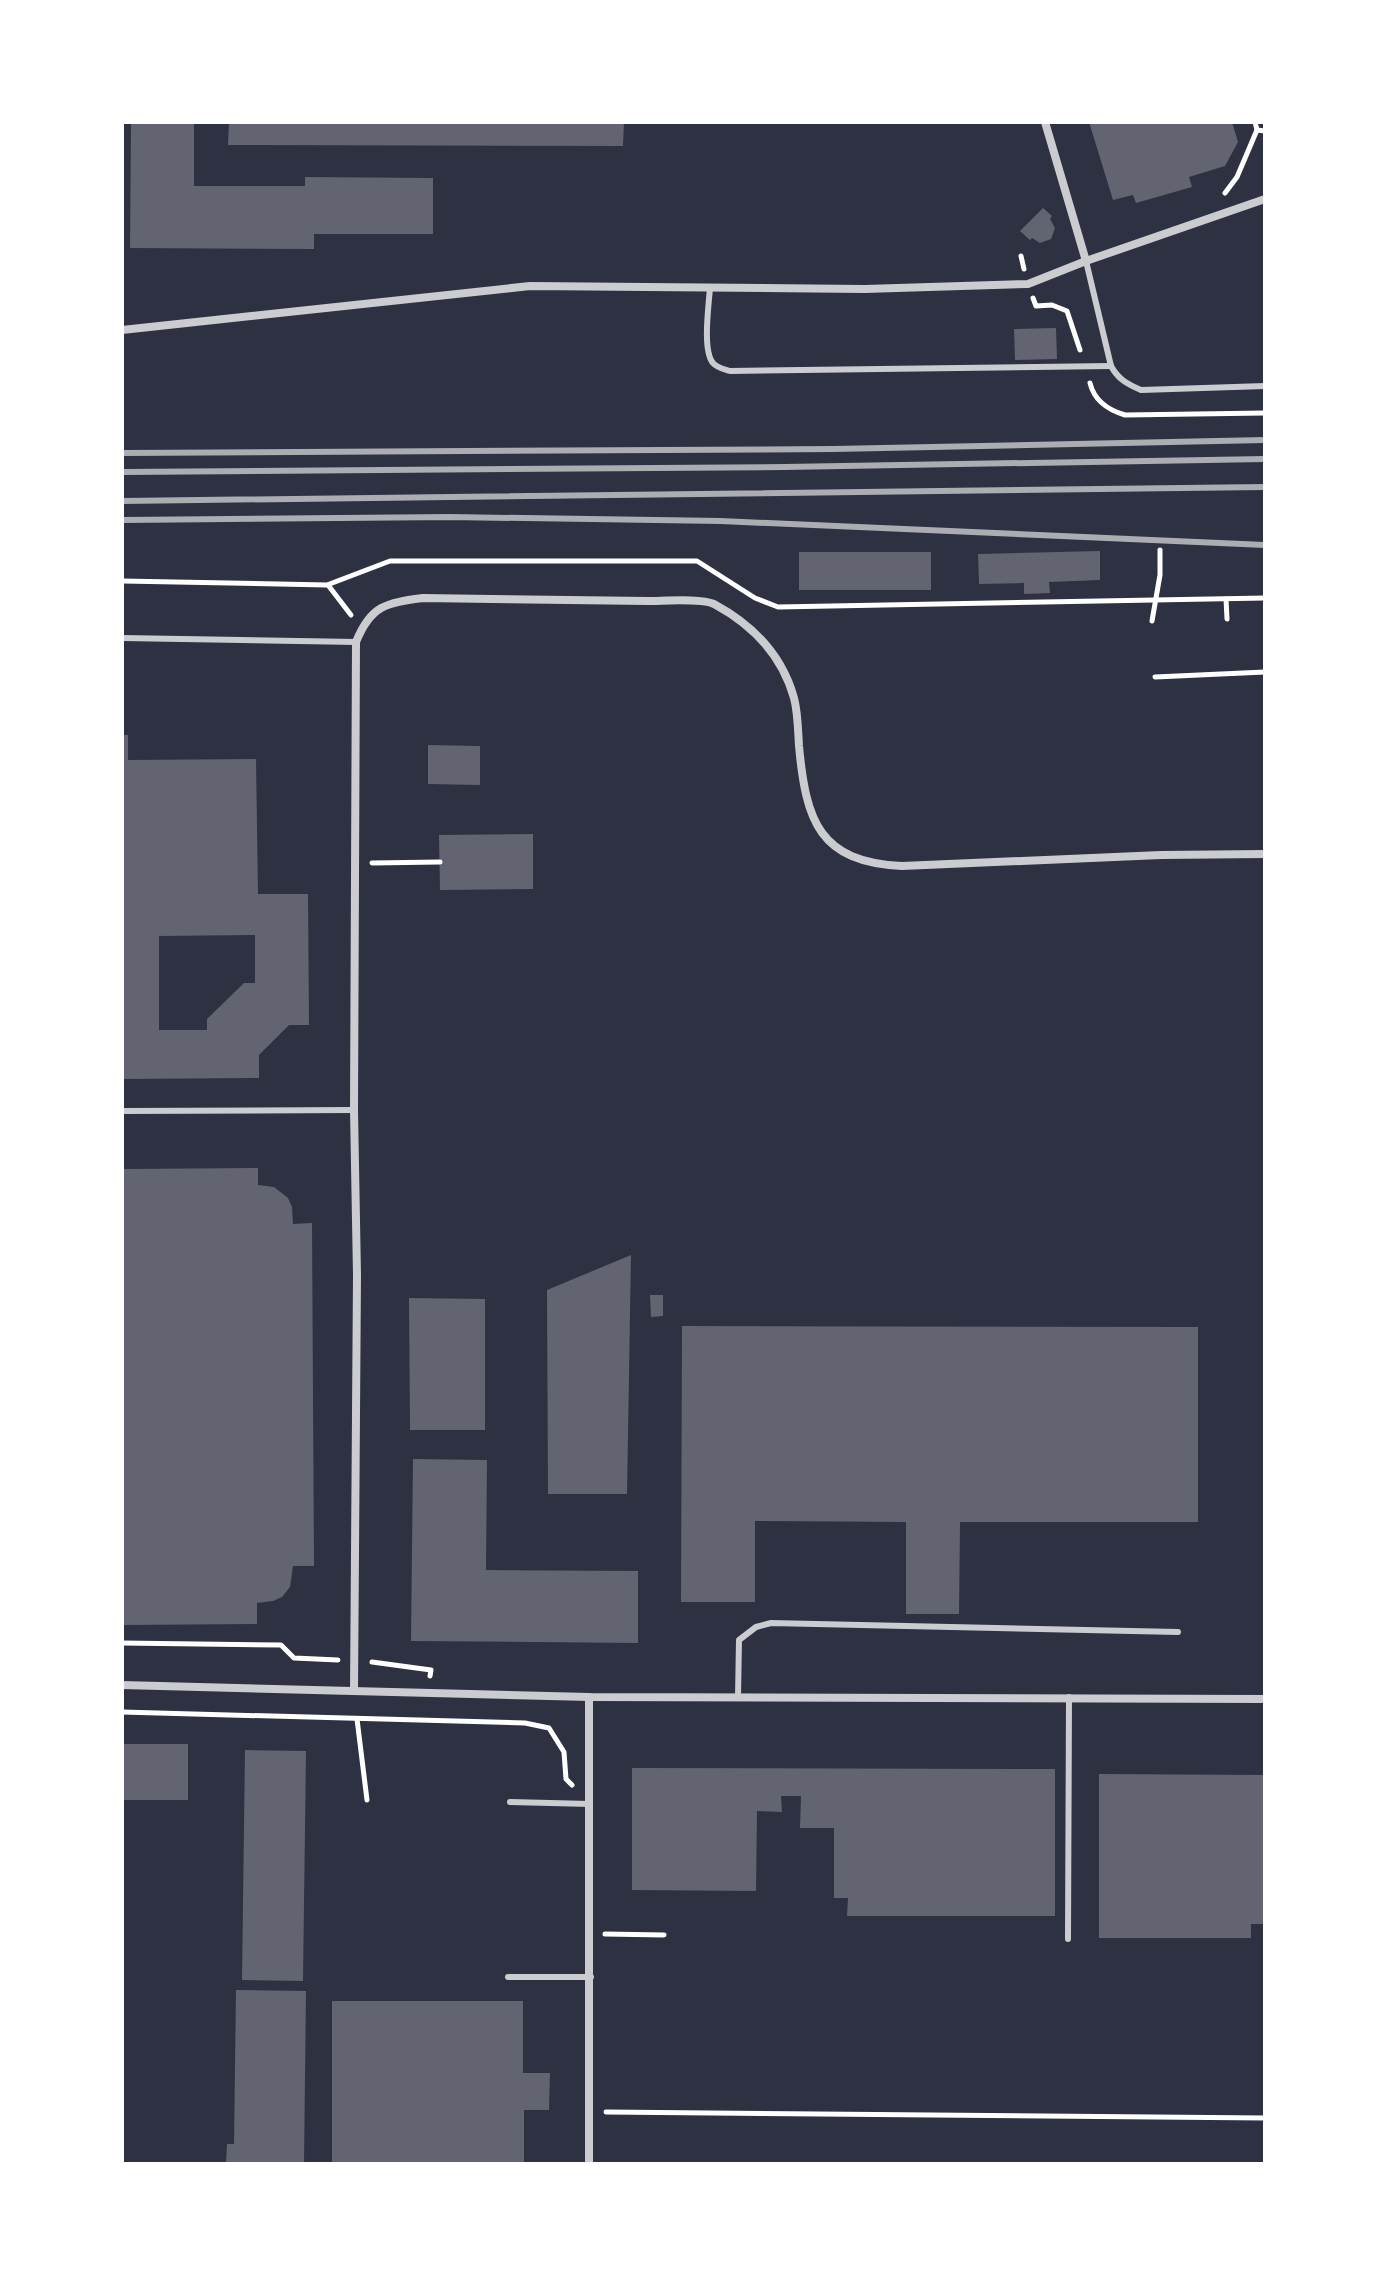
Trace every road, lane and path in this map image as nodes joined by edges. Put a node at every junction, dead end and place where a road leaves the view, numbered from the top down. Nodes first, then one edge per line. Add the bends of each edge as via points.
1 (1045, 122) edge
2 (1255, 122) edge
3 (1257, 130) junction
4 (1265, 131) edge
5 (1223, 196) dead end
6 (1265, 199) edge
7 (1086, 261) junction
8 (710, 287) junction
9 (122, 330) edge
10 (1111, 366) junction
11 (1265, 386) edge
12 (1160, 550) dead end
13 (327, 585) dead end
14 (1226, 599) dead end
15 (1227, 619) dead end
16 (1152, 621) dead end
17 (362, 628) junction
18 (122, 638) edge
19 (356, 642) junction
20 (1265, 672) edge
21 (1155, 677) dead end
22 (1265, 854) edge
23 (440, 862) dead end
24 (355, 863) junction
25 (354, 1110) junction
26 (122, 1111) edge
27 (1178, 1632) dead end
28 (122, 1643) edge
29 (353, 1660) junction
30 (431, 1670) dead end
31 (122, 1685) edge
32 (354, 1691) junction
33 (589, 1697) junction
34 (738, 1697) junction
35 (1069, 1697) junction
36 (1265, 1699) edge
37 (122, 1712) edge
38 (357, 1719) junction
39 (367, 1800) dead end
40 (510, 1802) dead end
41 (590, 1804) junction
42 (591, 1934) junction
43 (664, 1935) dead end
44 (1068, 1939) dead end
45 (508, 1977) dead end
46 (591, 1977) junction
47 (590, 2112) junction
48 (1265, 2118) edge
49 (589, 2164) edge

1 - 7 street
2 - 3 path
3 - 4 path
3 - 5 path
6 - 7 street
7 - 8 street via 1028,284
7 - 10 lane
8 - 9 street via 530,286
8 - 10 lane via 711,360 730,371
10 - 11 lane via 1117,376 1141,390
12 - 16 path
13 - 17 path
14 - 15 path
17 - 19 street
17 - 22 street via 382,605 423,598 710,602 770,646 785,672 795,700 803,791 817,826 835,848 855,859 902,866
18 - 19 lane
19 - 24 street
20 - 21 path
23 - 24 path
24 - 25 street
25 - 26 lane
25 - 29 street
27 - 34 lane via 771,1623 739,1640
28 - 29 path via 281,1645 294,1658
29 - 30 path
29 - 32 street
31 - 32 street
32 - 33 street
33 - 34 street
33 - 41 street
34 - 35 street
35 - 36 street
35 - 44 lane
37 - 38 path
38 - 39 path
38 - 41 path via 549,1728 564,1752 566,1779
40 - 41 lane
41 - 42 street
42 - 43 path
42 - 46 street
45 - 46 lane
46 - 47 street
47 - 48 path
47 - 49 street

